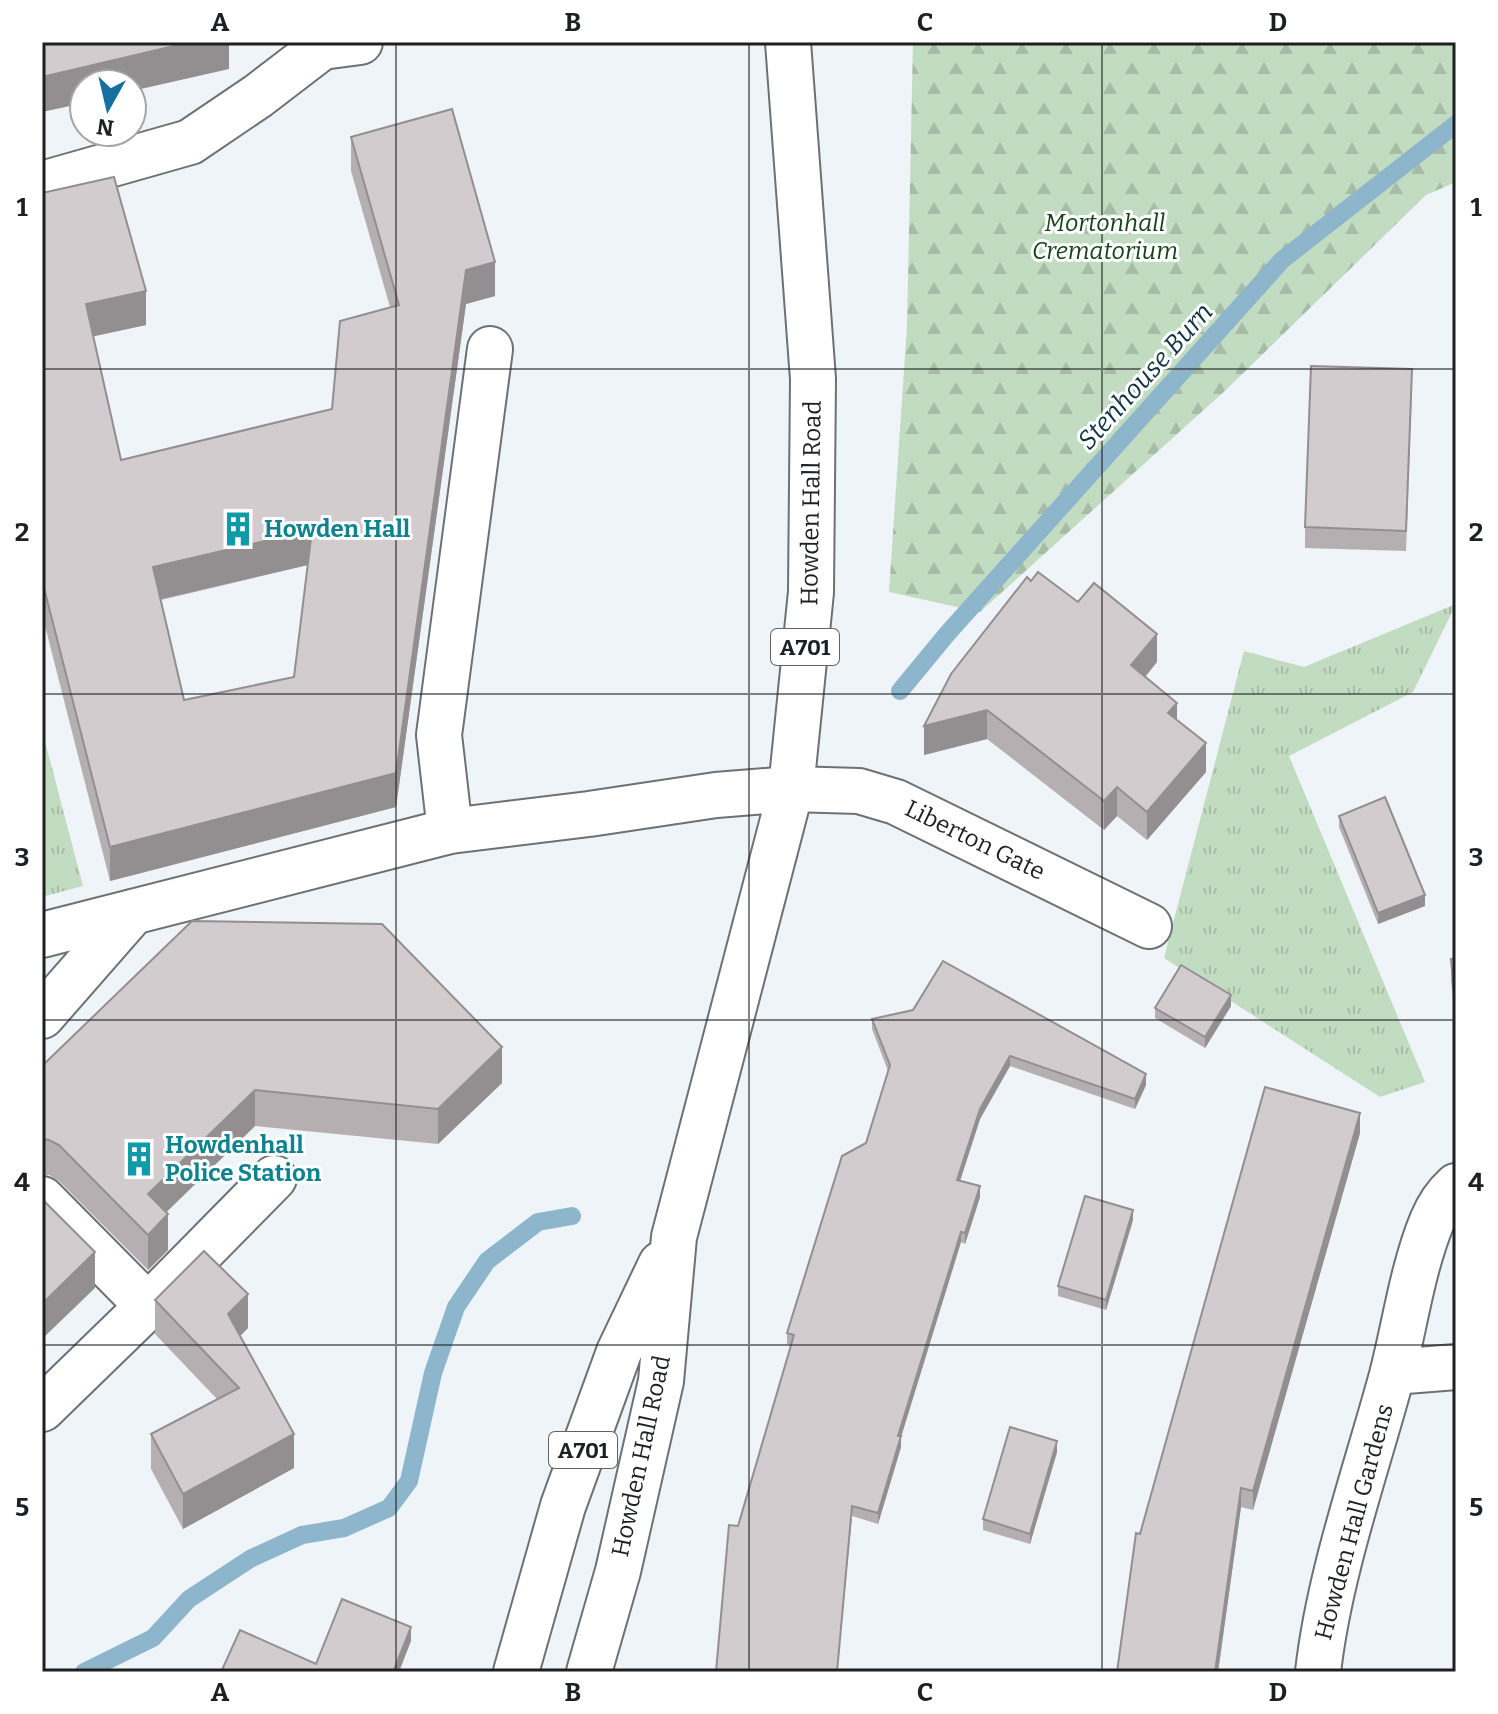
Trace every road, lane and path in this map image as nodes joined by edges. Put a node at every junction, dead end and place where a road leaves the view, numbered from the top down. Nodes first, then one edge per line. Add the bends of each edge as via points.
1 (788, 42) edge
2 (335, 44) edge
3 (42, 184) edge
4 (490, 349) dead end
5 (791, 789) junction
6 (450, 831) junction
7 (133, 912) junction
8 (1149, 926) dead end
9 (42, 935) edge
10 (42, 1016) edge
11 (274, 1178) dead end
12 (1456, 1186) edge
13 (42, 1199) edge
14 (674, 1237) junction
15 (148, 1306) junction
16 (1456, 1367) edge
17 (1393, 1372) junction
18 (42, 1409) edge
19 (516, 1672) edge
20 (589, 1672) edge
21 (1318, 1672) edge

1 - 5 main road, Howden Hall Road / A701 via 813,379 811,592
2 - 3 main road via 190,142
4 - 6 main road via 439,735
5 - 6 main road, Liberton Gate
5 - 8 main road, Liberton Gate via 859,791 896,802
5 - 14 main road, Howden Hall Road / A701
6 - 7 main road, Liberton Gate
7 - 9 main road, Liberton Gate
7 - 10 main road
11 - 15 main road
12 - 17 main road, Howden Hall Gardens via 1433,1220
13 - 15 main road
14 - 19 main road, Howden Hall Road / A701 via 619,1352 568,1492
14 - 20 main road, Howden Hall Road / A701 via 661,1381
15 - 18 main road
16 - 17 main road, Howden Hall Gardens
17 - 21 main road, Howden Hall Gardens via 1323,1626

